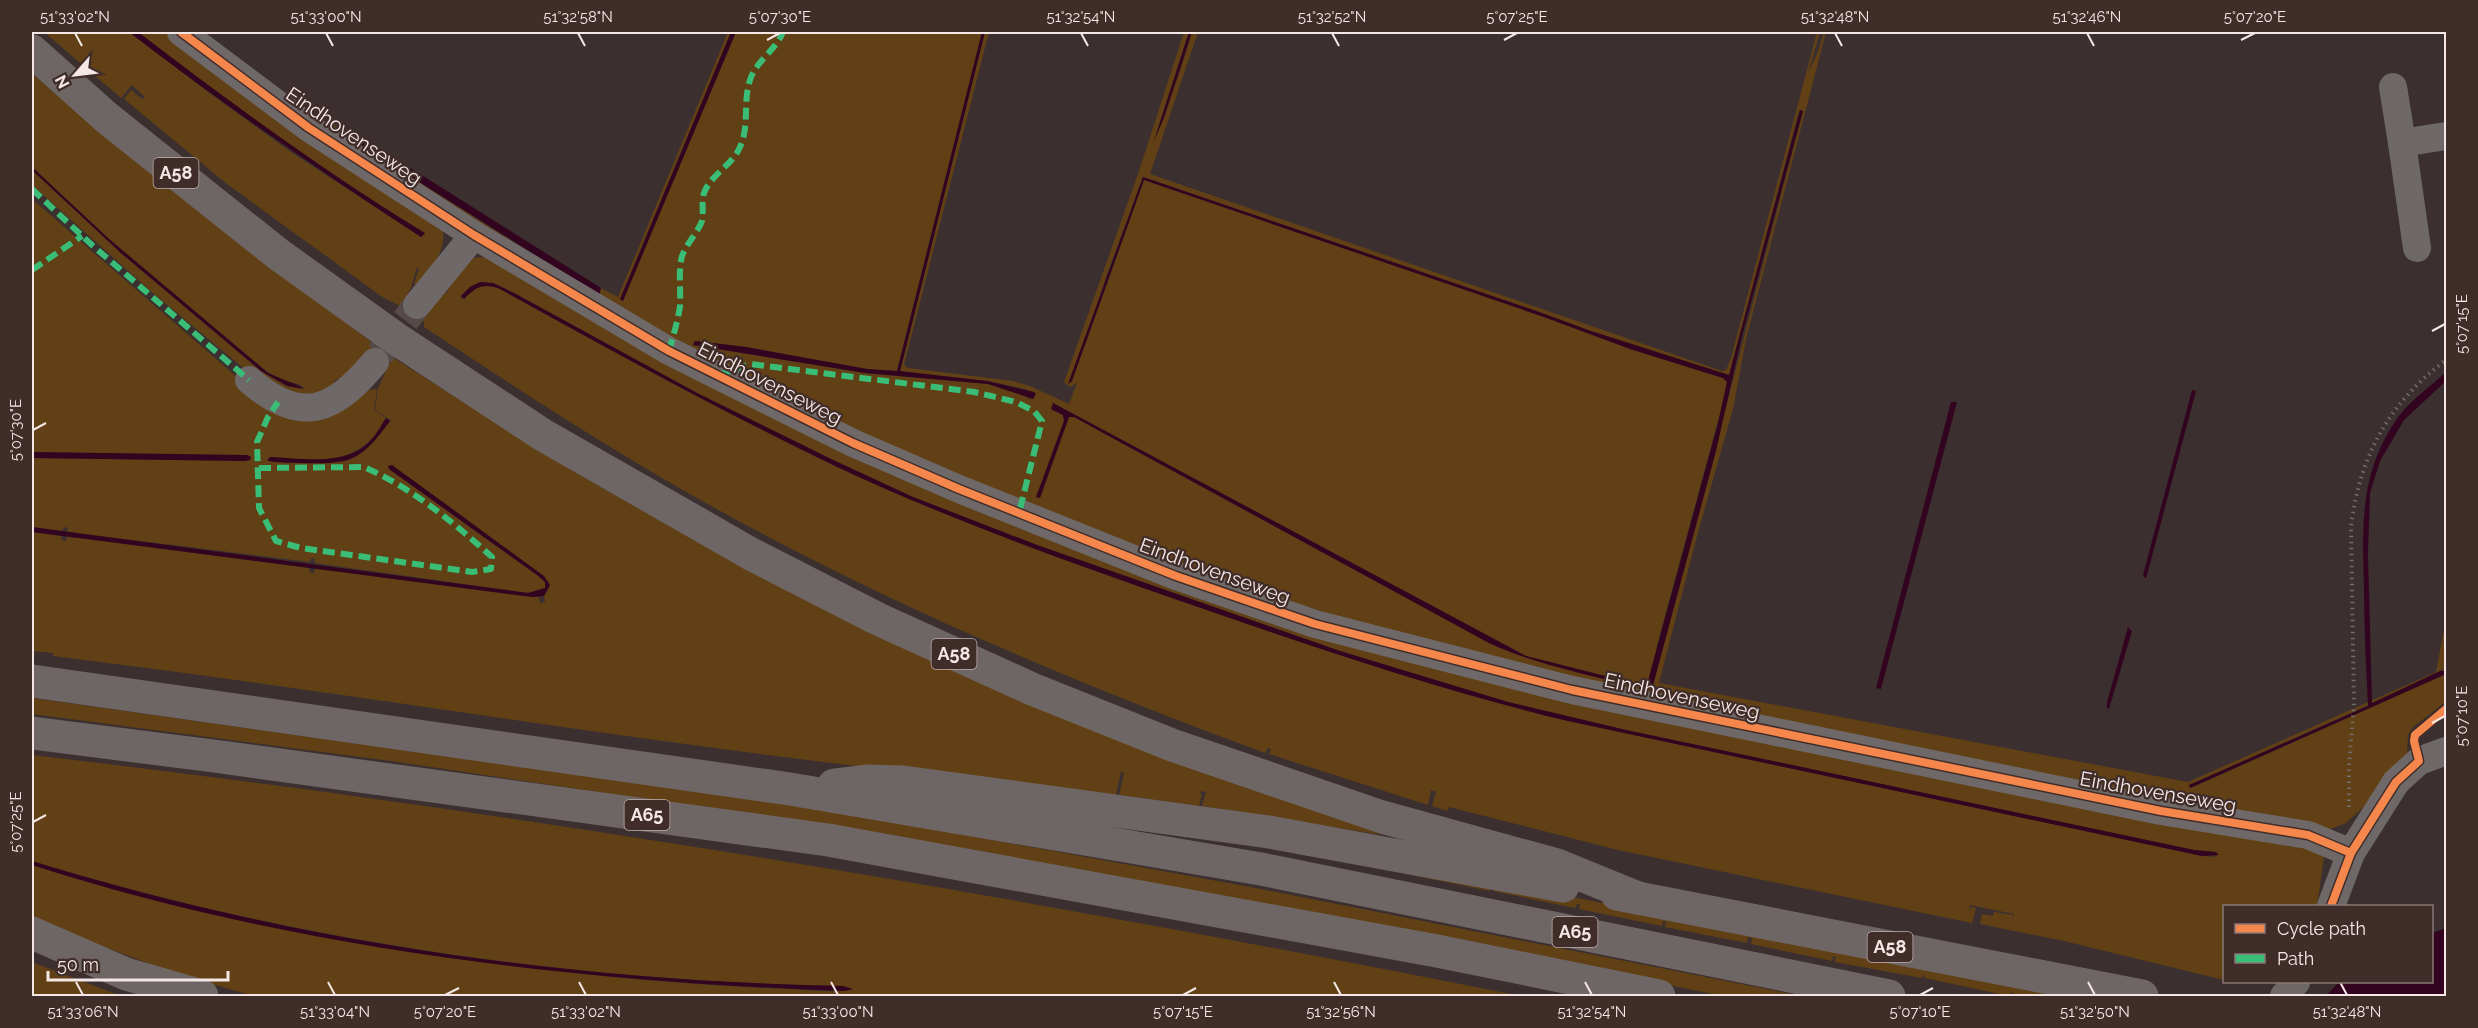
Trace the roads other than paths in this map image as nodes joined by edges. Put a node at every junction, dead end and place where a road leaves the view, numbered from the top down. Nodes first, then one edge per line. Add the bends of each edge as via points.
1 (181, 32) edge
2 (32, 51) edge
3 (2393, 87) dead end
4 (2446, 136) edge
5 (2402, 143) junction
6 (474, 235) junction
7 (2417, 248) dead end
8 (417, 305) tunnel mouth
9 (375, 362) tunnel mouth
10 (249, 381) dead end
11 (32, 681) edge
12 (32, 734) edge
13 (2446, 751) edge
14 (790, 789) junction
15 (2351, 853) junction
16 (1638, 898) junction
17 (2331, 905) edge
18 (32, 933) edge
19 (2294, 983) edge
20 (202, 996) edge
21 (1659, 996) edge
22 (1889, 996) edge
23 (2142, 996) edge
24 (2284, 996) edge

1 - 6 street, Eindhovenseweg via 309,128
2 - 16 highway, A58 via 106,118 269,247 395,338 543,435 751,554 878,620 1172,745 1382,817 1557,865
3 - 5 street
4 - 5 street
5 - 7 street
6 - 8 street
6 - 15 street, Eindhovenseweg via 669,351 853,443 1176,576 1315,624 1572,690 2162,811 2308,835
9 - 10 street via 355,386 330,404 300,408 278,402
11 - 14 highway, A65
12 - 21 highway, A65 via 828,840 1437,951
13 - 15 street via 2419,761 2396,782
14 - 16 highway, A58 via 903,782 1269,832
14 - 22 highway, A65 via 1261,869
15 - 17 street
16 - 23 highway, A58
18 - 20 highway via 126,974
19 - 24 street

